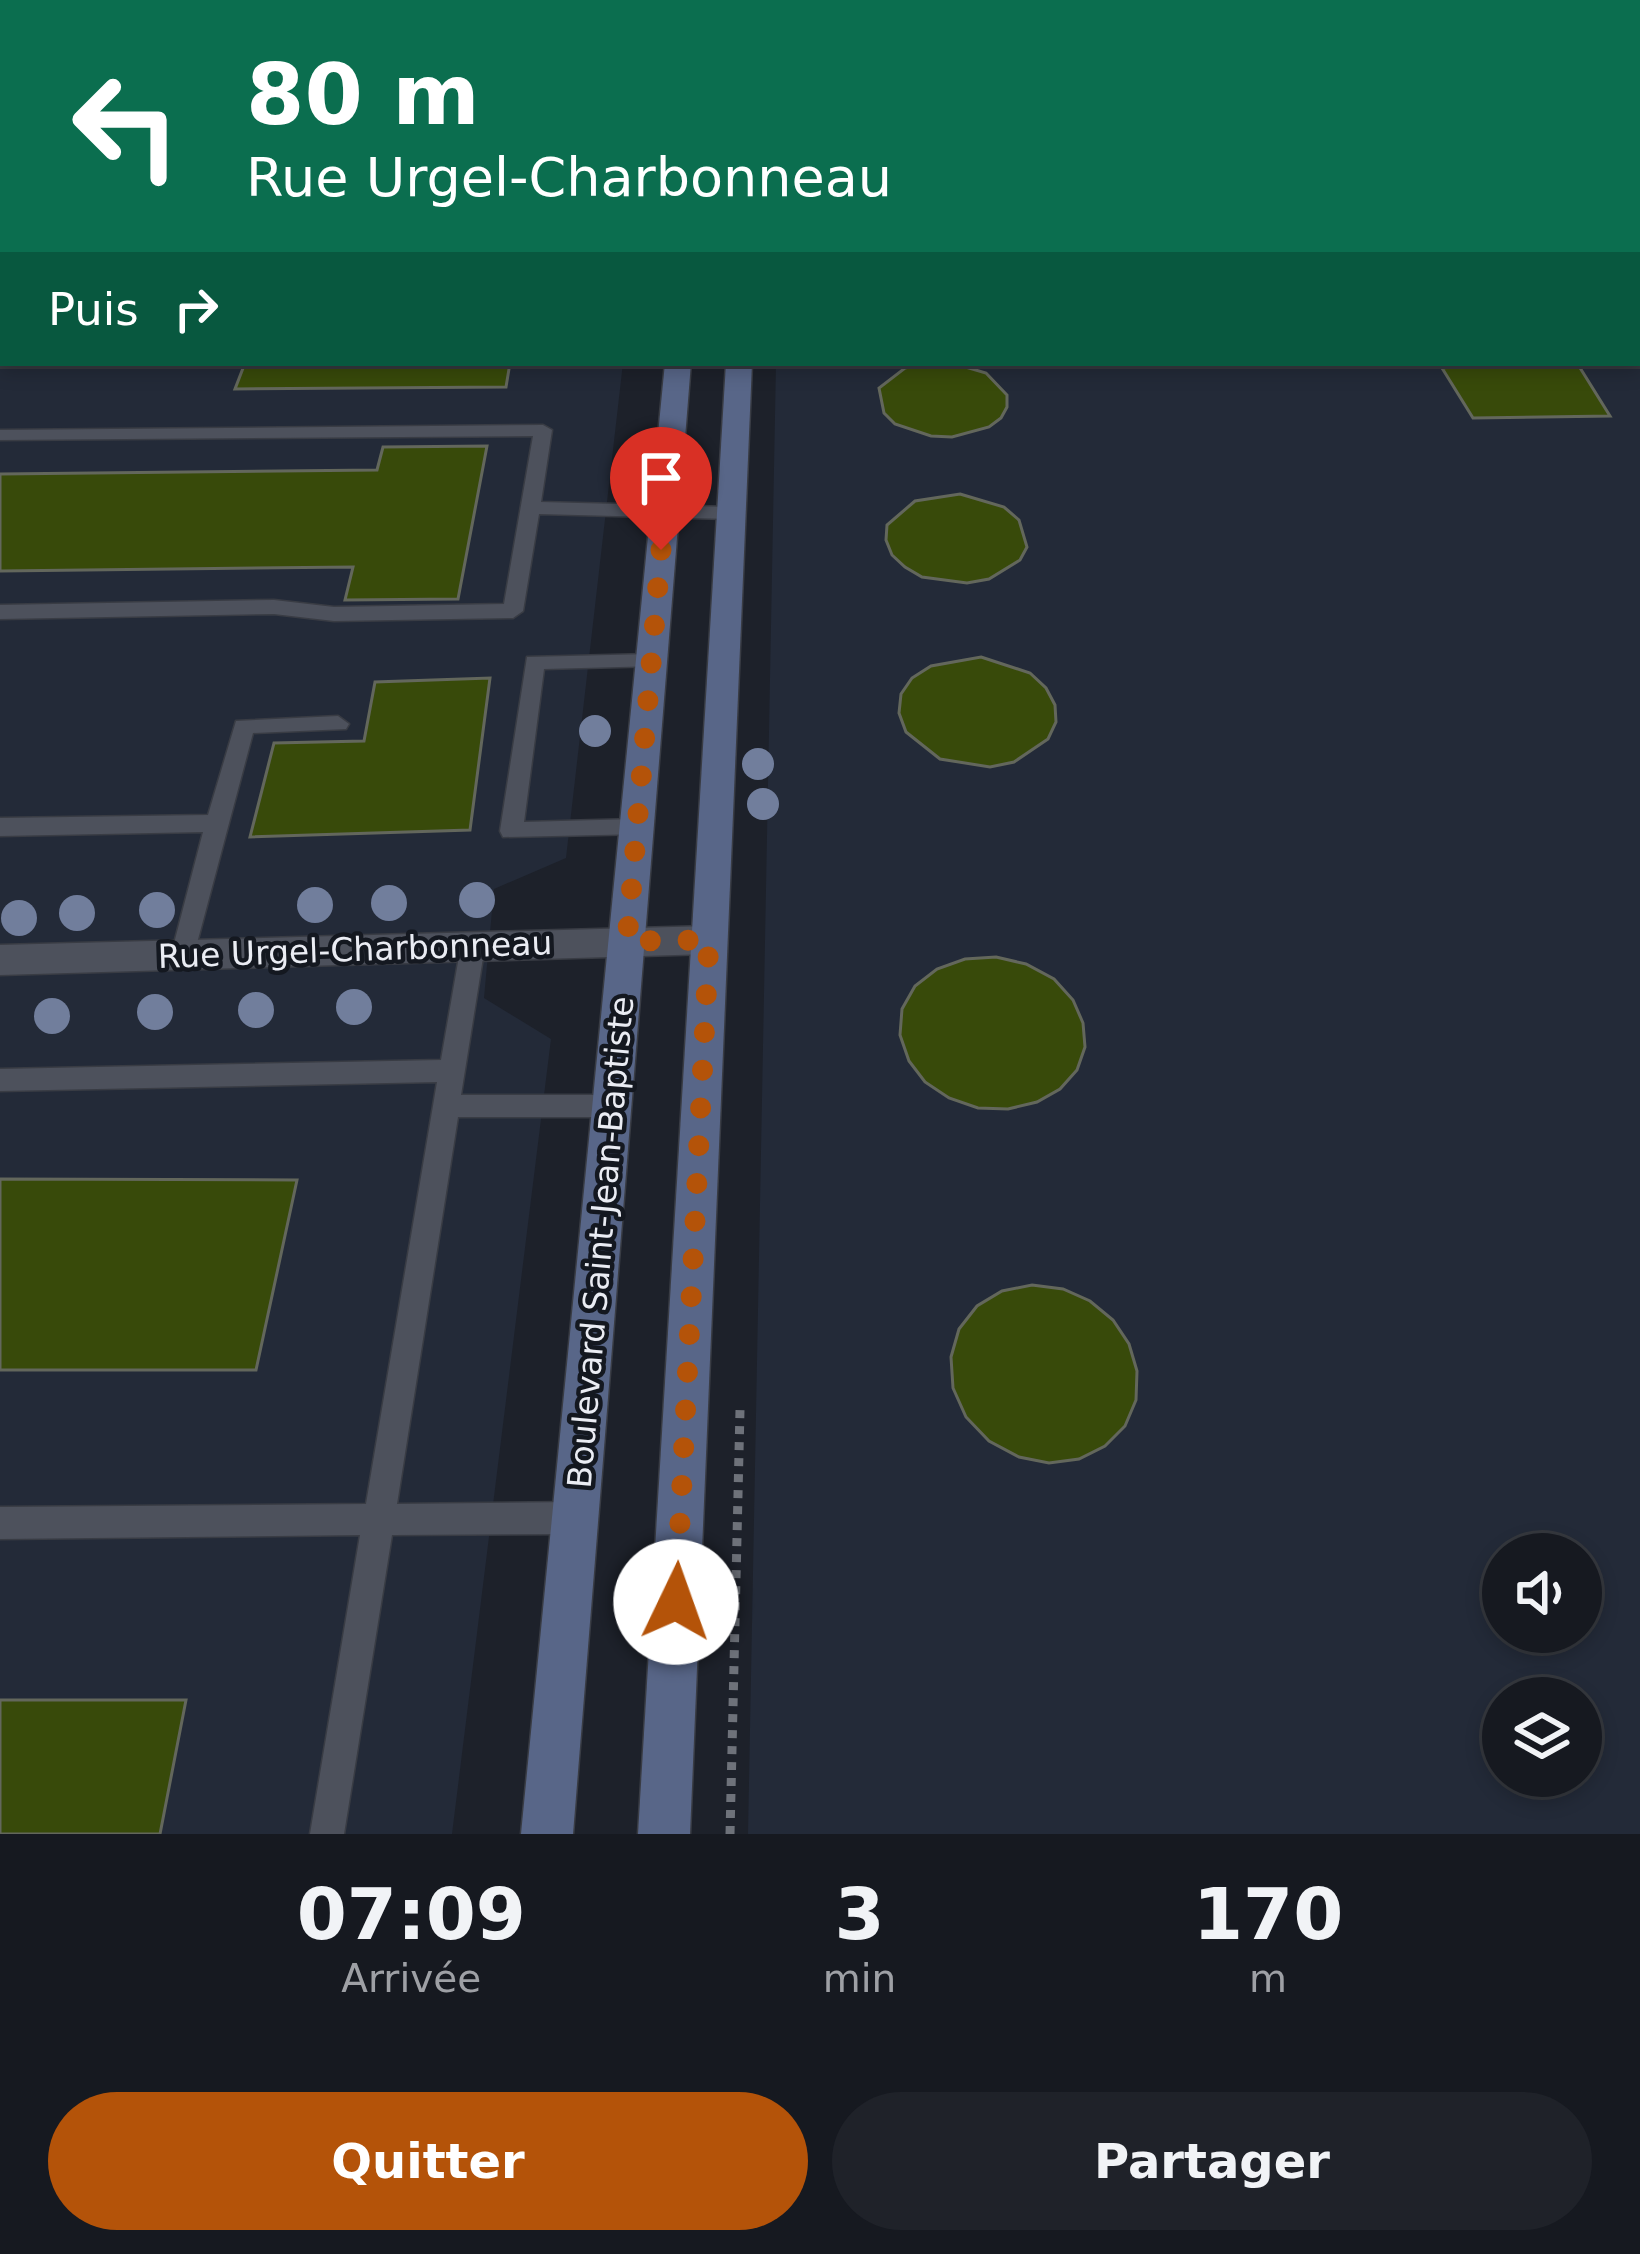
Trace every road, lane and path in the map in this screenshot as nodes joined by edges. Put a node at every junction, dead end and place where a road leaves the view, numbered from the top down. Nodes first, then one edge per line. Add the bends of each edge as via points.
1 (678, 366) edge
2 (739, 366) edge
3 (0, 435) edge
4 (530, 508) junction
5 (665, 512) junction
6 (730, 513) junction
7 (0, 612) edge
8 (651, 661) junction
9 (338, 724) dead end
10 (218, 823) junction
11 (0, 827) edge
12 (636, 829) junction
13 (709, 940) junction
14 (627, 941) junction
15 (473, 945) junction
16 (183, 955) junction
17 (0, 960) edge
18 (452, 1071) junction
19 (0, 1080) edge
20 (447, 1106) junction
21 (612, 1106) junction
22 (575, 1518) junction
23 (0, 1522) edge
24 (377, 1523) junction
25 (327, 1834) edge
26 (547, 1834) edge
27 (664, 1834) edge

1 - 5 main road, Boulevard Saint-Jean-Baptiste
2 - 6 main road
3 - 4 lane via 543,430
4 - 5 lane
4 - 7 lane via 513,611
5 - 6 lane
5 - 8 main road, Boulevard Saint-Jean-Baptiste
6 - 13 main road
8 - 12 main road, Boulevard Saint-Jean-Baptiste
8 - 12 lane via 534,662 511,831
9 - 10 lane via 244,726
10 - 11 lane
10 - 16 lane
12 - 14 main road, Boulevard Saint-Jean-Baptiste
13 - 14 street, Rue Urgel-Charbonneau
13 - 27 main road
14 - 15 street, Rue Urgel-Charbonneau
14 - 21 main road, Boulevard Saint-Jean-Baptiste
15 - 16 street, Rue Urgel-Charbonneau
15 - 18 lane
16 - 17 street, Rue Urgel-Charbonneau
18 - 19 lane
18 - 20 lane
20 - 21 lane
20 - 24 lane
21 - 22 main road, Boulevard Saint-Jean-Baptiste
22 - 24 lane
22 - 26 main road, Boulevard Saint-Jean-Baptiste
23 - 24 lane
24 - 25 lane

